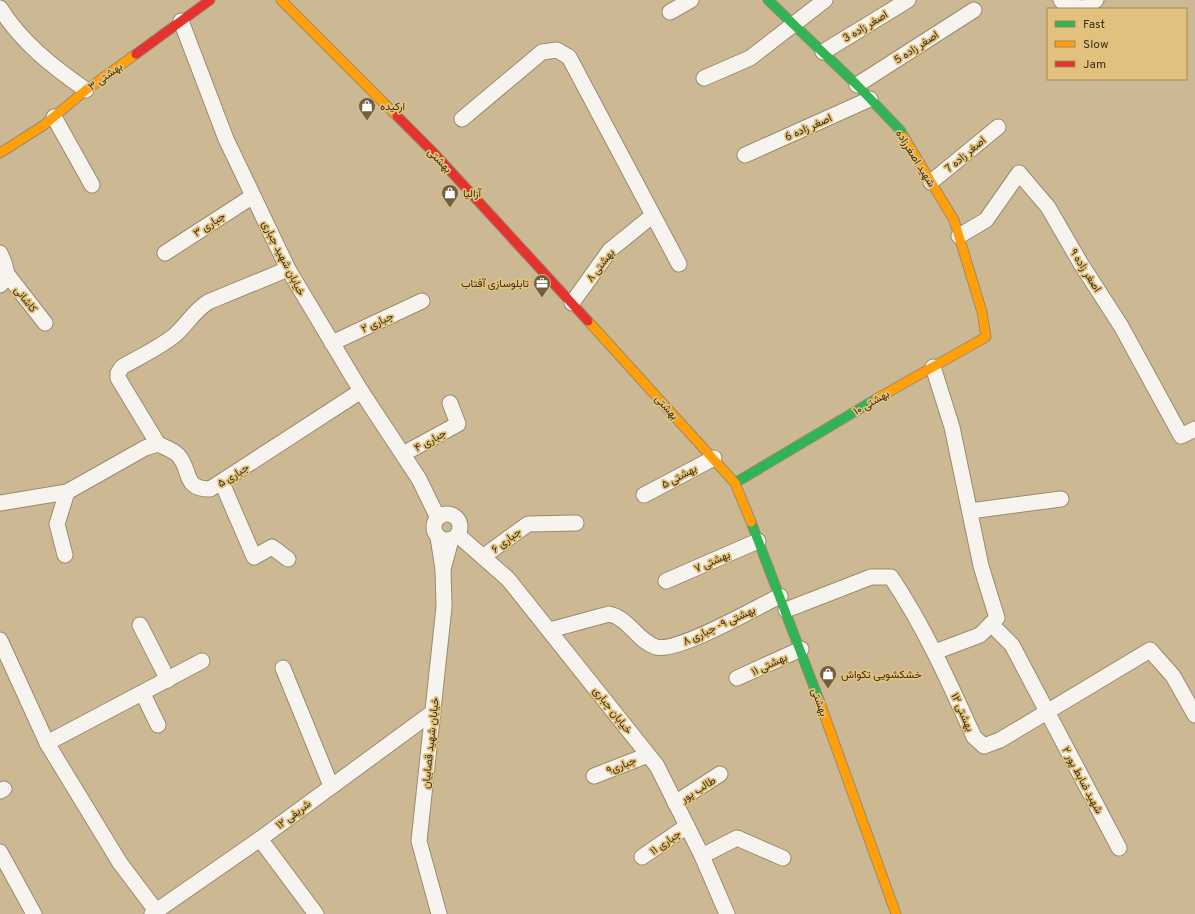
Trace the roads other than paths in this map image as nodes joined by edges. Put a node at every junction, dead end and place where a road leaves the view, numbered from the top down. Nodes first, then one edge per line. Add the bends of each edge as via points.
1 (210, 0) edge
2 (281, 0) edge
3 (691, 0) edge
4 (768, 0) edge
5 (825, 0) edge
6 (908, 0) edge
7 (1061, 0) edge
8 (1096, 0) edge
9 (974, 10) dead end
10 (670, 12) dead end
11 (2, 14) edge
12 (181, 21) junction
13 (794, 23) junction
14 (823, 52) junction
15 (704, 78) dead end
16 (857, 85) junction
17 (86, 90) junction
18 (870, 99) junction
19 (54, 117) junction
20 (462, 119) dead end
21 (998, 126) dead end
22 (0, 153) edge
23 (745, 155) dead end
24 (932, 182) junction
25 (92, 186) dead end
26 (253, 196) junction
27 (652, 216) junction
28 (959, 236) junction
29 (0, 253) edge
30 (165, 253) dead end
31 (679, 264) dead end
32 (288, 269) junction
33 (3, 280) edge
34 (422, 301) dead end
35 (572, 303) junction
36 (982, 312) joint
37 (45, 323) dead end
38 (332, 344) junction
39 (933, 367) junction
40 (361, 391) junction
41 (450, 403) dead end
42 (1195, 428) edge
43 (158, 444) junction
44 (403, 454) junction
45 (714, 458) junction
46 (222, 483) junction
47 (735, 483) junction
48 (66, 492) junction
49 (644, 495) dead end
50 (1060, 498) dead end
51 (0, 503) edge
52 (970, 511) junction
53 (444, 516) junction
54 (576, 523) dead end
55 (449, 537) junction
56 (758, 540) junction
57 (65, 555) dead end
58 (484, 556) junction
59 (288, 559) dead end
60 (666, 581) dead end
61 (783, 603) junction
62 (991, 624) junction
63 (140, 625) dead end
64 (550, 630) junction
65 (0, 640) edge
66 (801, 649) junction
67 (935, 652) junction
68 (202, 660) dead end
69 (283, 668) dead end
70 (737, 678) dead end
71 (168, 680) junction
72 (142, 694) junction
73 (433, 712) junction
74 (1047, 712) junction
75 (1195, 716) edge
76 (158, 725) dead end
77 (47, 743) junction
78 (648, 755) junction
79 (720, 774) dead end
80 (594, 776) dead end
81 (331, 786) junction
82 (675, 803) junction
83 (687, 826) junction
84 (260, 839) junction
85 (1119, 848) dead end
86 (0, 852) edge
87 (702, 856) junction
88 (642, 857) dead end
89 (783, 858) dead end
90 (154, 913) edge
91 (34, 914) edge
92 (316, 914) edge
93 (439, 914) edge
94 (727, 914) edge
95 (896, 914) edge

1 - 12 main road, بهشتی ۳
2 - 35 main road, بهشتی via 433,152
3 - 10 street
4 - 13 main road, شهید اصغرزاده
5 - 13 street
6 - 14 street, اصغر زاده 3
7 - 8 street via 1067,7 1086,8
9 - 16 street, اصغر زاده 5
11 - 17 street via 52,67
12 - 17 main road, بهشتی ۳
12 - 26 street, خیابان شهید جباری via 226,139
13 - 14 main road, شهید اصغرزاده
13 - 15 street via 750,58
14 - 16 main road, شهید اصغرزاده
16 - 18 main road, شهید اصغرزاده
17 - 19 main road, بهشتی ۳
18 - 23 street, اصغر زاده 6
18 - 24 main road, شهید اصغرزاده via 900,130
19 - 22 main road, بهشتی ۳
19 - 25 street
20 - 27 street via 542,52 557,50 569,57
21 - 24 street, اصغر زاده 7
24 - 28 main road, شهید اصغرزاده via 954,220
26 - 30 street, جباری ۳
26 - 32 street, خیابان شهید جباری
27 - 31 street
27 - 35 street, بهشتی ۸ via 610,250
28 - 36 main road, شهید اصغرزاده
28 - 42 street, اصغر زاده ۹ via 986,220 1019,173 1048,207 1121,326 1181,436
29 - 33 street, کاشانی via 6,268
32 - 38 street, خیابان شهید جباری
32 - 43 street via 208,302 196,310 175,334 118,372 118,378
33 - 37 street, کاشانی
34 - 38 street, جباری ۲
35 - 45 main road, بهشتی
36 - 39 main road, بهشتی ۱۰ via 986,337
38 - 40 street, خیابان شهید جباری
39 - 47 main road, بهشتی ۱۰
39 - 52 street via 952,427
40 - 44 street, خیابان شهید جباری
40 - 46 street, جباری ۵
41 - 44 street, جباری ۴ via 458,424
43 - 46 street, جباری ۵ via 178,456 192,485 200,489 210,489
43 - 48 street via 145,448
44 - 53 street, خیابان شهید جباری
45 - 47 main road, بهشتی
45 - 49 street, بهشتی ۵
46 - 59 street via 254,557 272,547
47 - 56 main road, بهشتی
48 - 51 street
48 - 57 street via 57,524
50 - 52 street
52 - 62 street via 981,566 997,618
53 - 55 street via 434,524 434,531
53 - 55 street via 458,520 460,530
54 - 58 street, جباری ۶ via 528,524
55 - 58 street, خیابان جباری
55 - 73 street, خیابان شهید قصابیان via 444,569 444,607
56 - 60 street, بهشتی ۷
56 - 61 main road, بهشتی
58 - 64 street, خیابان جباری
61 - 64 street, بهشتی ۹- جباری ۸ via 666,647 648,644 625,622 609,614
61 - 66 main road, بهشتی
61 - 67 street, بهشتی ۱۲ via 871,577 891,578 913,610
62 - 67 street via 980,635
62 - 74 street, شهید ضابط پور ۲ via 1012,645
63 - 71 street
64 - 78 street, خیابان جباری
65 - 77 street
66 - 70 street, بهشتی ۱۱
66 - 95 main road, بهشتی
67 - 74 street, بهشتی ۱۲ via 974,737 984,746 1000,740
68 - 71 street
69 - 81 street
71 - 72 street
72 - 76 street
72 - 77 street
73 - 81 street, شریفی ۱۲
73 - 93 street, خیابان شهید قصابیان via 419,841
74 - 75 street, بهشتی ۱۲ via 1150,650 1173,676
74 - 85 street, شهید ضابط پور ۲
77 - 90 street via 120,863
78 - 80 street, جباری۹
78 - 82 street, خیابان جباری
79 - 82 street, طالب پور
81 - 84 street, شریفی ۱۲
82 - 83 street, خیابان جباری
83 - 87 street, خیابان جباری
83 - 88 street, جباری ۱۱
84 - 90 street, شریفی ۱۲
84 - 92 street
86 - 91 street
87 - 89 street via 737,838
87 - 94 street, خیابان جباری

